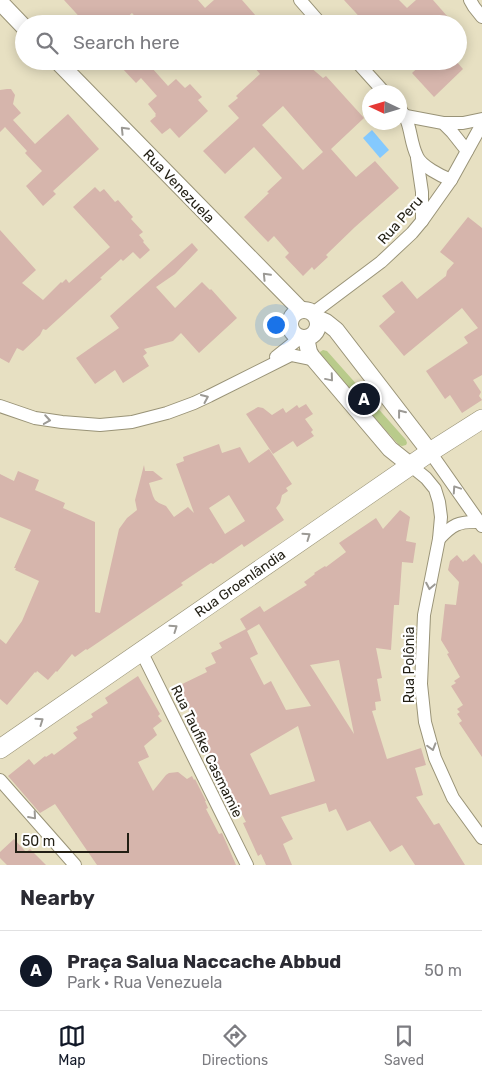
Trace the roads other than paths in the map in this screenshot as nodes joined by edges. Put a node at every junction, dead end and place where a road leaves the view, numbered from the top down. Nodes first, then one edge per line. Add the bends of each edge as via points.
1 (300, 0) edge
2 (470, 0) edge
3 (0, 2) edge
4 (314, 15) edge
5 (482, 17) edge
6 (15, 18) edge
7 (66, 70) edge
8 (364, 70) edge
9 (378, 85) edge
10 (407, 113) edge
11 (482, 119) edge
12 (442, 123) junction
13 (482, 124) edge
14 (407, 125) edge
15 (467, 152) junction
16 (417, 158) junction
17 (451, 180) junction
18 (422, 221) junction
19 (310, 314) junction
20 (303, 337) junction
21 (315, 360) junction
22 (258, 370) junction
23 (0, 406) edge
24 (482, 419) edge
25 (430, 452) junction
26 (410, 465) junction
27 (480, 524) edge
28 (439, 539) junction
29 (141, 651) junction
30 (0, 749) edge
31 (0, 780) edge
32 (482, 838) edge
33 (75, 865) edge
34 (247, 865) edge

1 - 4 street
2 - 5 street
3 - 6 street
19 -> 7 street, Rua Venezuela via 278,289
8 - 9 street
10 - 12 street
11 - 12 street
12 - 15 street
13 - 15 street, Rua Peru
14 - 16 street
15 - 17 street, Rua Peru
16 - 17 street via 437,174
16 - 18 street
17 - 18 street, Rua Peru
18 - 19 street, Rua Peru via 381,262
19 - 20 street via 318,328 313,335
19 - 20 street via 295,314 292,318 294,333
25 -> 19 street, Rua Venezuela via 336,330
20 - 21 street
20 - 22 street
21 - 22 street via 291,355
21 -> 26 street via 390,448
23 -> 22 street via 35,418 62,422 100,425 132,422 167,414 194,403
24 - 25 main road, Rua Groenlândia
25 - 26 main road, Rua Groenlândia
27 -> 25 street
26 - 28 street, Rua Polônia via 435,489 441,517
29 -> 26 main road, Rua Groenlândia
27 - 28 street via 460,522
28 -> 32 street, Rua Polônia via 424,615 421,684 425,722 435,758 453,798
30 -> 29 main road, Rua Groenlândia
29 - 34 street, Rua Taufike Casmamie
31 -> 33 street

